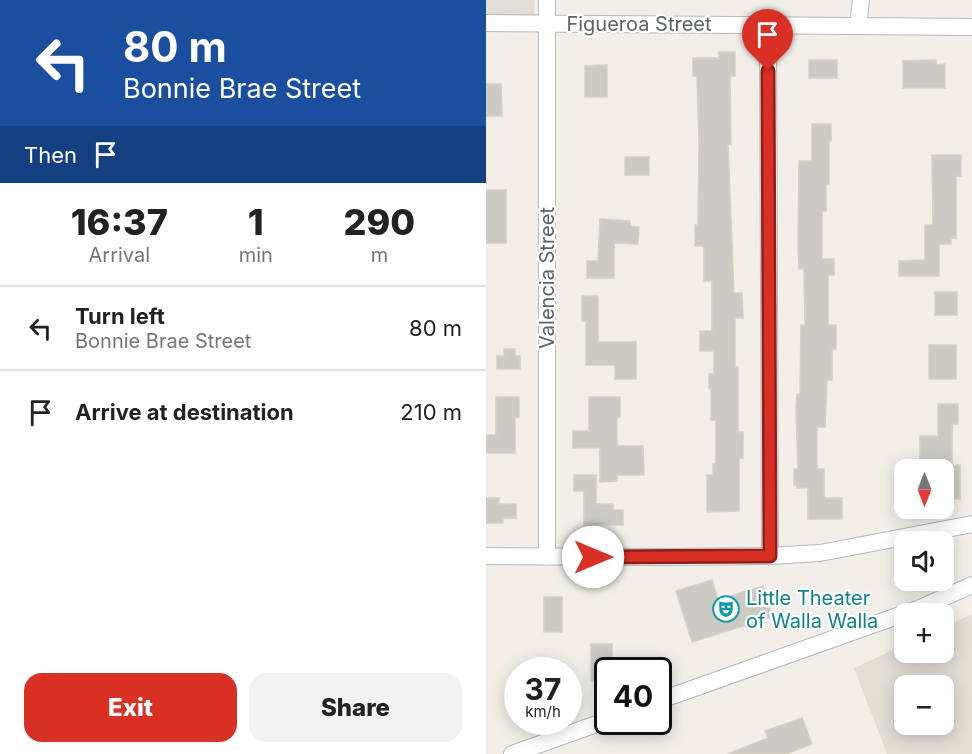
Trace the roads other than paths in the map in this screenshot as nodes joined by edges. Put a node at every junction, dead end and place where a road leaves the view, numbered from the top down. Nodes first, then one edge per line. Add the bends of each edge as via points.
1 (547, 0) edge
2 (861, 0) edge
3 (486, 23) edge
4 (546, 23) junction
5 (768, 25) junction
6 (858, 26) junction
7 (972, 27) edge
8 (972, 524) edge
9 (486, 556) edge
10 (770, 556) junction
11 (547, 557) junction
12 (972, 585) edge
13 (672, 696) edge
14 (594, 725) edge
15 (512, 754) edge

1 - 4 street, Valencia Street
2 - 6 street
3 - 4 street, Figueroa Street
4 - 5 street, Figueroa Street
4 - 11 street, Valencia Street
5 - 6 street, Figueroa Street
5 - 10 street
6 - 7 street, Figueroa Street
8 - 10 street via 820,553
9 - 11 street
10 - 11 street
12 - 13 street via 920,608
14 - 15 street

